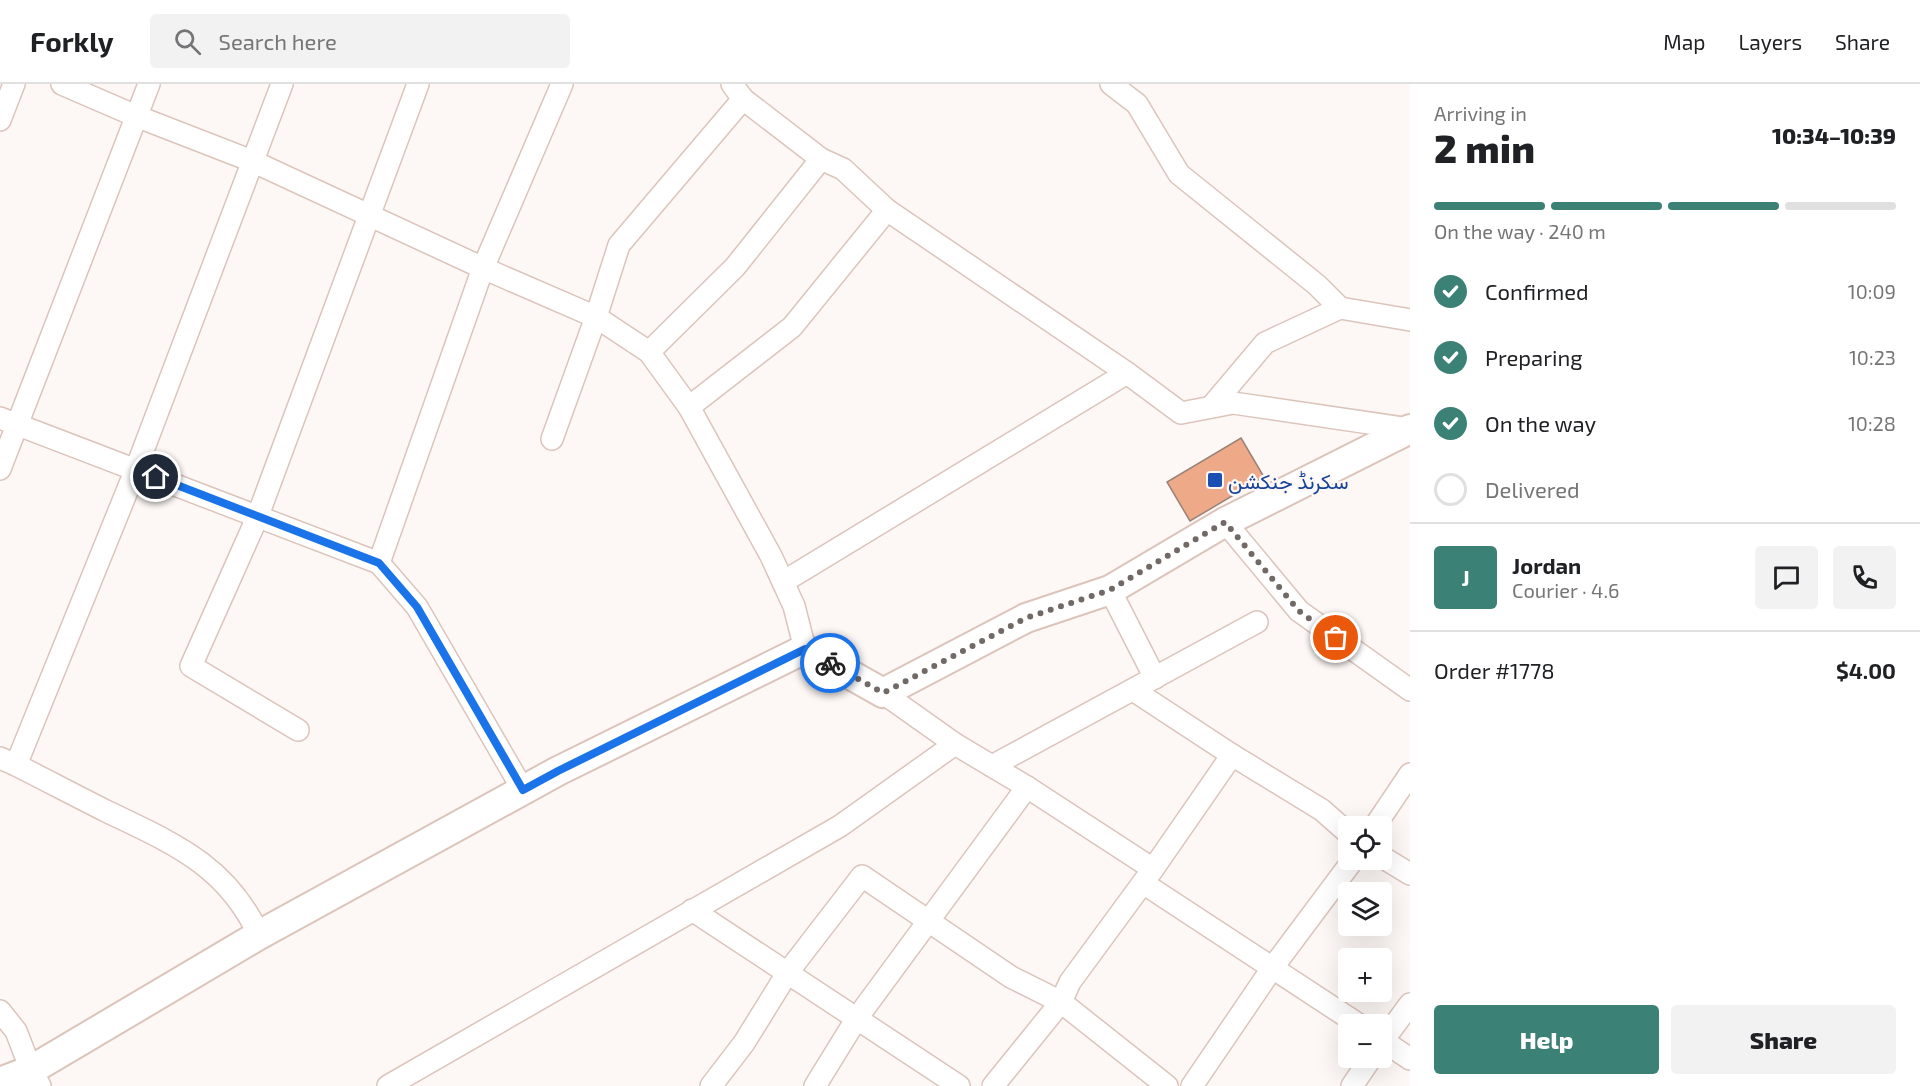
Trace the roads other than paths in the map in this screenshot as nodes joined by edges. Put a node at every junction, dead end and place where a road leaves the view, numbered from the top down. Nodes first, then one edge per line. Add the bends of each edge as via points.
1 (14, 84) edge
2 (62, 84) edge
3 (149, 84) edge
4 (282, 84) edge
5 (418, 84) edge
6 (562, 84) edge
7 (1111, 84) edge
8 (738, 92) edge
9 (136, 116) junction
10 (0, 120) edge
11 (822, 159) junction
12 (252, 161) junction
13 (887, 210) junction
14 (370, 215) junction
15 (483, 268) junction
16 (1340, 308) junction
17 (596, 317) junction
18 (1410, 320) edge
19 (649, 352) junction
20 (1127, 373) junction
21 (689, 407) junction
22 (1211, 407) junction
23 (8, 421) edge
24 (1410, 429) edge
25 (552, 439) dead end
26 (0, 469) edge
27 (135, 469) junction
28 (256, 518) junction
29 (1225, 522) junction
30 (379, 563) junction
31 (783, 582) junction
32 (1110, 590) junction
33 (1257, 622) dead end
34 (805, 649) junction
35 (1155, 678) junction
36 (1133, 690) junction
37 (1410, 690) edge
38 (883, 693) junction
39 (298, 730) dead end
40 (956, 744) junction
41 (1232, 755) junction
42 (8, 761) edge
43 (992, 766) junction
44 (1410, 774) edge
45 (1028, 787) junction
46 (523, 790) junction
47 (1382, 816) edge
48 (1338, 825) edge
49 (1392, 863) edge
50 (1346, 870) edge
51 (1410, 874) edge
52 (1148, 876) junction
53 (692, 910) junction
54 (928, 922) junction
55 (259, 935) junction
56 (1273, 967) junction
57 (788, 972) junction
58 (1061, 1002) junction
59 (1410, 1004) edge
60 (0, 1011) edge
61 (1343, 1014) edge
62 (857, 1018) junction
63 (1392, 1028) edge
64 (1392, 1051) edge
65 (1410, 1059) edge
66 (1364, 1068) edge
67 (35, 1078) edge
68 (0, 1082) edge
69 (388, 1086) edge
70 (711, 1086) edge
71 (814, 1086) edge
72 (960, 1086) edge
73 (993, 1086) edge
74 (1167, 1086) edge
75 (1192, 1086) edge
76 (1352, 1086) edge

1 - 10 street
2 - 9 street
3 - 9 street
4 - 12 street
5 - 14 street
6 - 15 street
7 - 16 street via 1137,104 1179,174
8 - 11 street
8 - 17 street via 619,245
9 - 12 street
9 - 23 street
11 - 13 street via 843,169
11 - 19 street via 735,267
12 - 14 street
12 - 27 street
13 - 20 street
13 - 21 street via 792,327
14 - 15 street
14 - 28 street
15 - 17 street
15 - 30 street
16 - 18 street
16 - 22 street via 1265,343
17 - 19 street
17 - 25 street
19 - 21 street
20 - 22 street via 1181,413
20 - 31 street
21 - 31 street
22 - 24 street via 1233,403
23 - 26 street
23 - 27 street
24 - 29 street
27 - 28 street
27 - 42 street
28 - 30 street
28 - 39 street via 191,666
29 - 32 street
29 - 37 street via 1299,611
30 - 46 street via 417,607
31 - 34 street
32 - 35 street
32 - 38 street via 1026,618
33 - 35 street
34 - 38 street
34 - 46 street
35 - 36 street
36 - 41 street
36 - 43 street
38 - 40 street
40 - 43 street
40 - 53 street via 840,826
41 - 48 street via 1322,810
41 - 52 street
42 - 55 street via 194,856 248,912
43 - 45 street
44 - 47 street
45 - 52 street
45 - 54 street
46 - 55 street
49 - 51 street
50 - 56 street
52 - 56 street
52 - 58 street via 1070,982
53 - 57 street
53 - 69 street
54 - 57 street via 862,876
54 - 58 street via 1011,978
54 - 62 street
55 - 67 street
56 - 61 street
56 - 75 street
57 - 62 street
57 - 70 street via 744,1043
58 - 73 street
58 - 74 street
59 - 63 street
60 - 67 street via 16,1031
62 - 71 street
62 - 72 street
64 - 65 street
66 - 76 street
67 - 68 street

